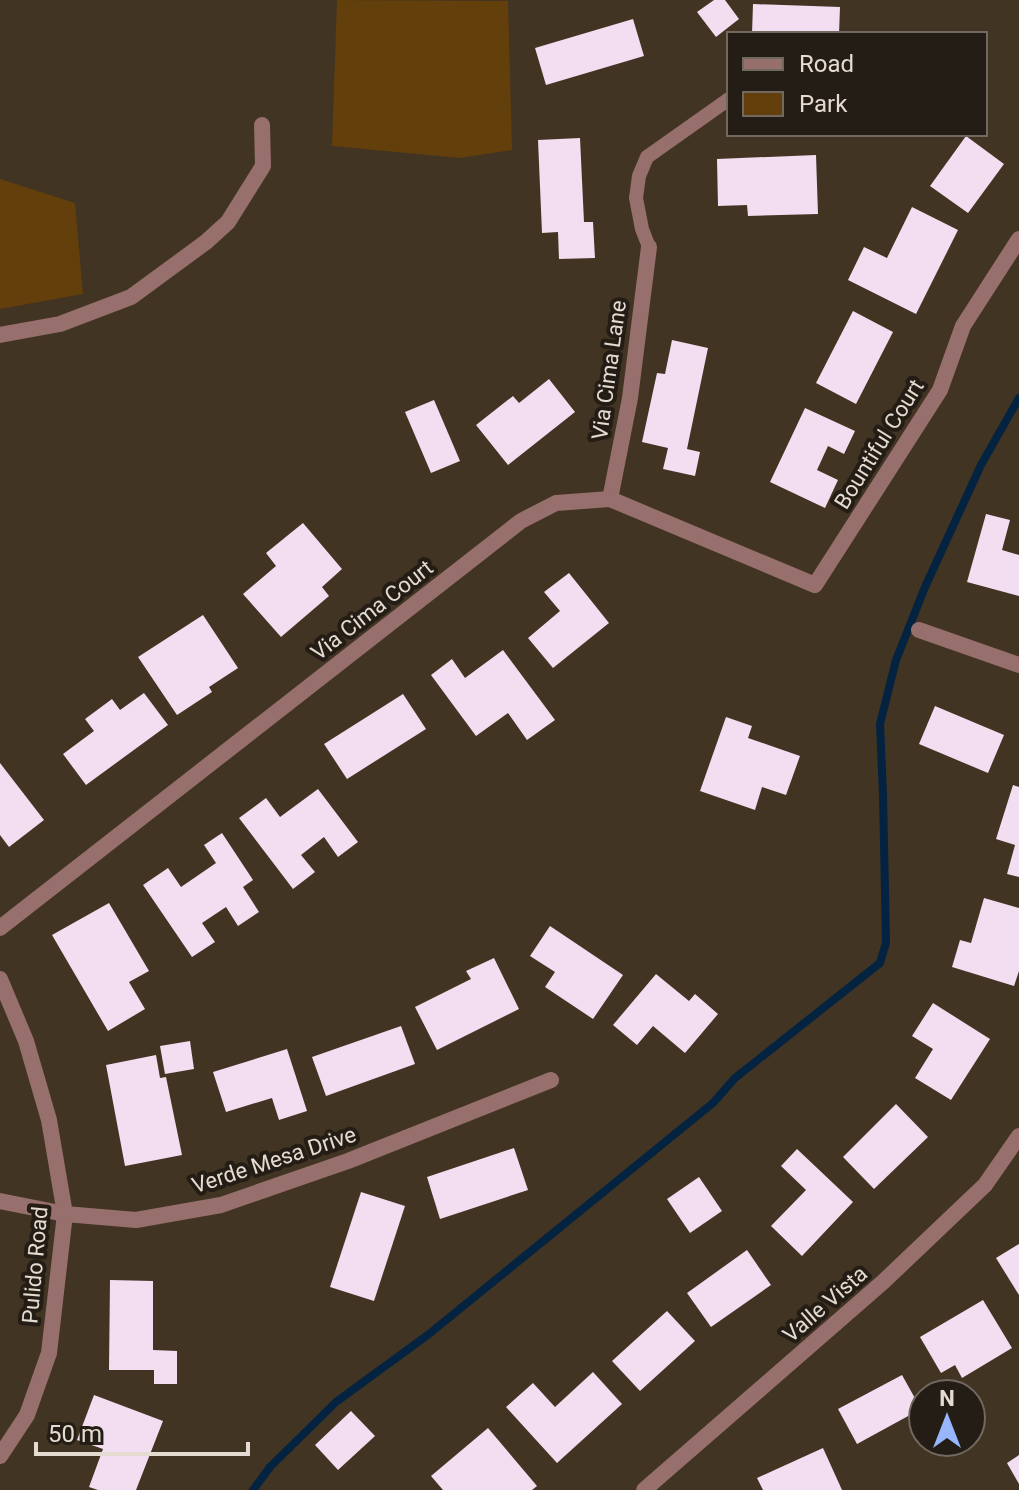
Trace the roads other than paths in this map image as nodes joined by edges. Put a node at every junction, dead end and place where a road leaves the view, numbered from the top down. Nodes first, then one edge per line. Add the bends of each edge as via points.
1 (727, 100) edge
2 (262, 125) dead end
3 (1019, 239) edge
4 (649, 247) joint
5 (0, 335) edge
6 (610, 499) junction
7 (815, 585) joint
8 (919, 630) dead end
9 (1019, 665) edge
10 (0, 928) edge
11 (0, 979) edge
12 (551, 1080) dead end
13 (1019, 1136) edge
14 (0, 1201) edge
15 (65, 1214) junction
16 (0, 1456) edge
17 (644, 1490) edge

1 - 4 lane via 647,157 636,198
2 - 5 street via 263,166 228,222 206,242 131,297 60,324
3 - 7 street, Bountiful Court via 963,326 940,390
4 - 6 street, Via Cima Lane via 630,398
6 - 7 street, Via Cima Court
6 - 10 street, Via Cima Court via 556,503 521,521
8 - 9 street
11 - 15 street, Pulido Road via 26,1041 49,1120
12 - 15 street, Verde Mesa Drive via 221,1205 136,1220
13 - 17 street, Valle Vista via 985,1185 883,1282
14 - 15 street, Verde Mesa Drive
15 - 16 street, Pulido Road via 49,1353 27,1415

